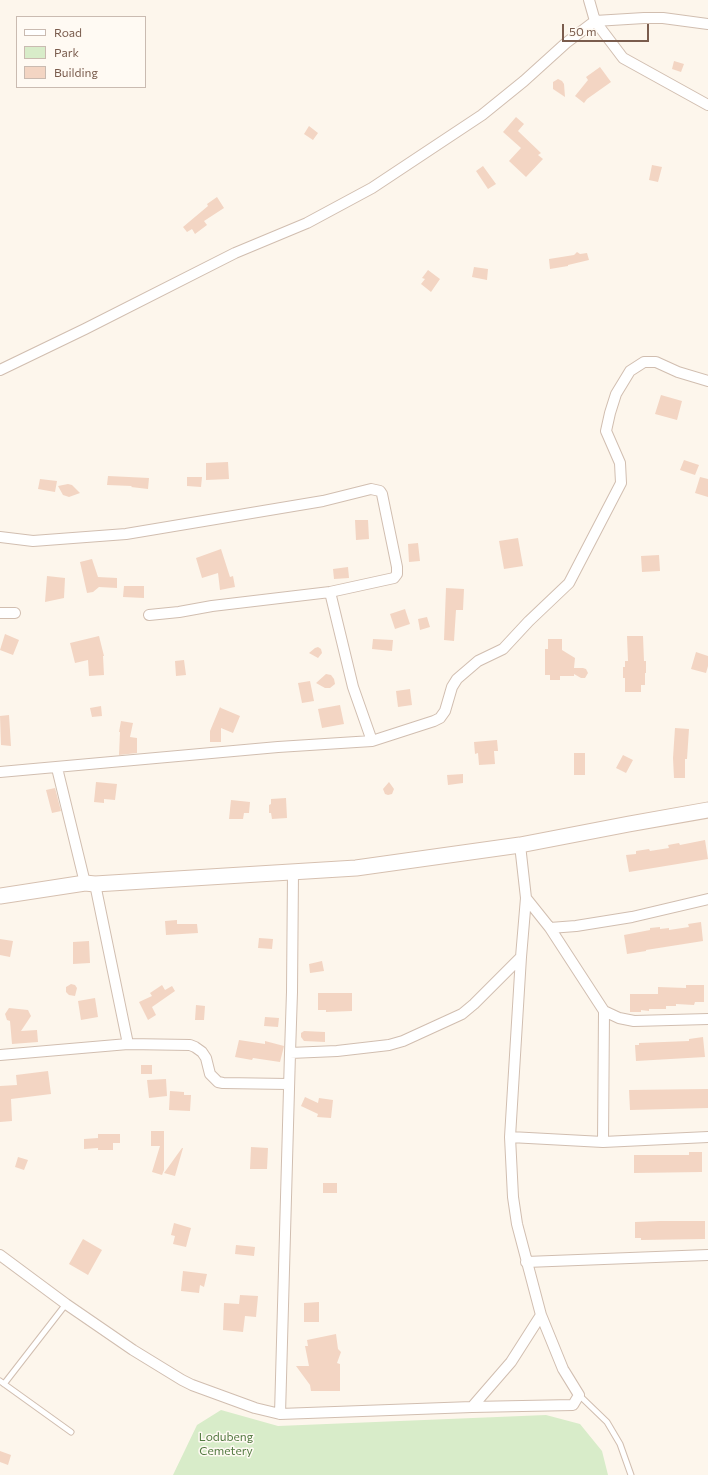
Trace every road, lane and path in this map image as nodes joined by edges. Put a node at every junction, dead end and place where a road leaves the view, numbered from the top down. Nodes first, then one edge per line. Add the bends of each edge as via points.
1 (589, 0) edge
2 (595, 21) junction
3 (708, 24) edge
4 (708, 105) edge
5 (0, 370) edge
6 (708, 381) edge
7 (0, 536) edge
8 (330, 592) junction
9 (15, 612) dead end
10 (0, 613) edge
11 (149, 615) dead end
12 (372, 741) junction
13 (57, 768) junction
14 (0, 772) edge
15 (708, 810) edge
16 (520, 846) junction
17 (293, 872) junction
18 (90, 884) junction
19 (0, 896) edge
20 (526, 898) junction
21 (708, 899) edge
22 (550, 928) junction
23 (521, 957) junction
24 (604, 1011) junction
25 (708, 1019) edge
26 (128, 1044) junction
27 (290, 1053) junction
28 (0, 1055) edge
29 (288, 1084) junction
30 (510, 1137) junction
31 (708, 1137) edge
32 (603, 1142) junction
33 (0, 1255) edge
34 (708, 1255) edge
35 (526, 1262) junction
36 (66, 1304) junction
37 (540, 1315) junction
38 (2, 1383) edge
39 (579, 1395) junction
40 (472, 1407) junction
41 (280, 1414) junction
42 (71, 1432) dead end
43 (631, 1475) edge

1 - 2 street
2 - 3 street via 663,18
2 - 4 street via 623,58
2 - 5 street via 482,115 372,188 307,223 235,253
6 - 12 street via 656,362 644,362 630,371 616,394 606,431 620,463 621,483 569,583 503,649 478,661 457,680 440,718
7 - 8 street via 33,541 126,534 323,502 371,489 380,491 397,574 394,578
8 - 11 street
8 - 12 street via 353,687
9 - 10 street
12 - 13 street via 278,747
13 - 14 street
13 - 18 street
15 - 16 street
16 - 17 street via 356,868
16 - 20 street
17 - 18 street
17 - 27 street
18 - 19 street
18 - 26 street
20 - 22 street
20 - 23 street
21 - 22 street via 632,917
22 - 24 street
23 - 27 street via 462,1014 403,1041 382,1046
23 - 30 street
24 - 25 street via 634,1021
24 - 32 street
26 - 28 street
26 - 29 street via 195,1047 206,1058 210,1074 223,1084
27 - 29 street
29 - 41 street
30 - 32 street
30 - 35 street via 514,1204
31 - 32 street
33 - 36 street
34 - 35 street
35 - 37 street
36 - 38 lane
36 - 41 street via 133,1350 192,1385
37 - 39 street via 563,1370
37 - 40 street via 511,1362
38 - 42 lane
39 - 40 street via 574,1405
39 - 43 lane via 607,1422 620,1444
40 - 41 street

